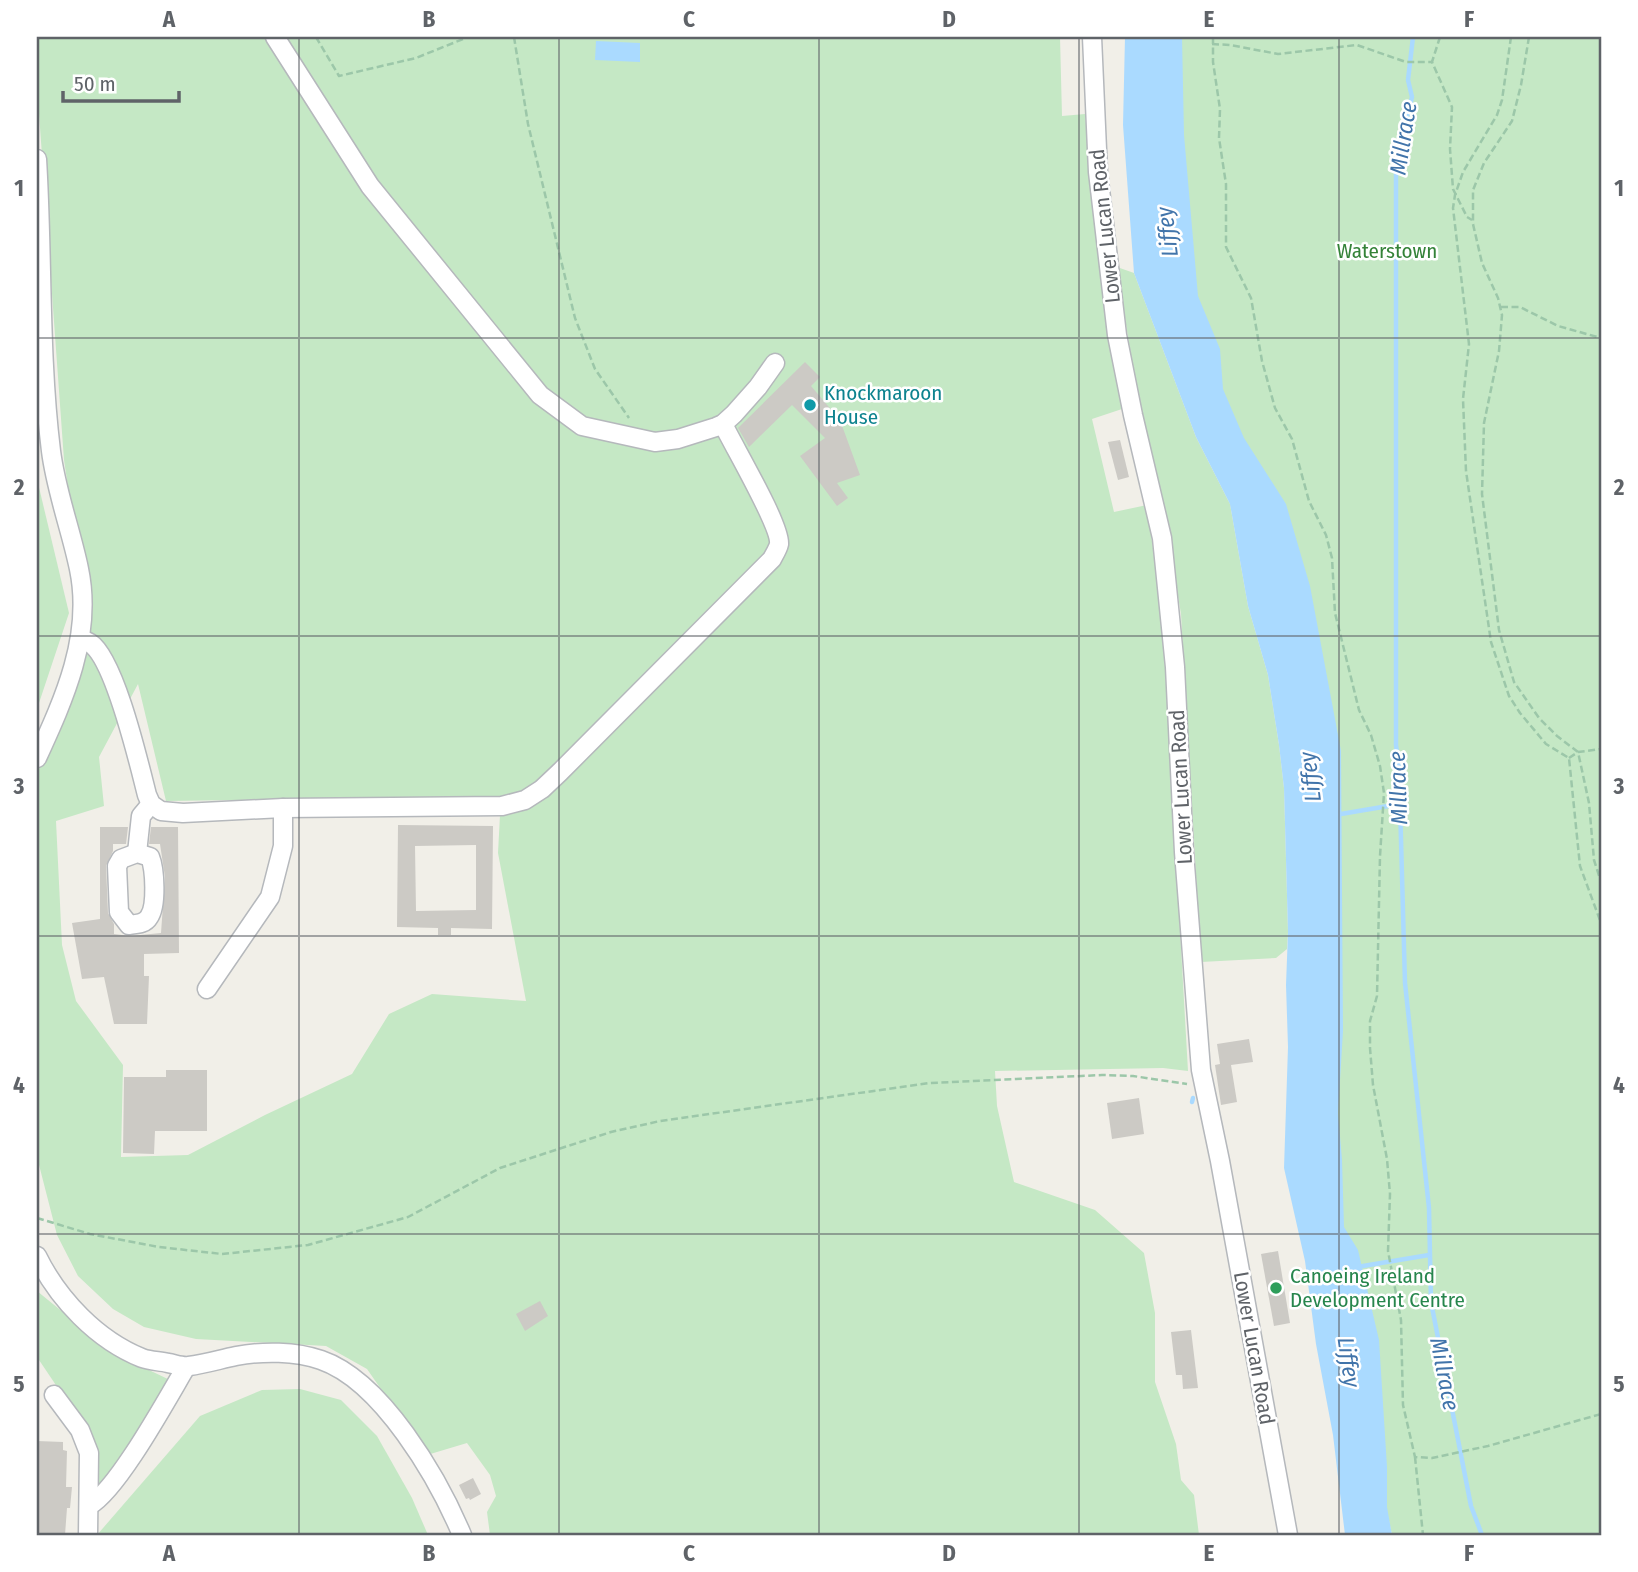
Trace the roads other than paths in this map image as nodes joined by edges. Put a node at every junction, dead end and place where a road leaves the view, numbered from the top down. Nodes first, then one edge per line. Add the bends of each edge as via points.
1 (275, 37) edge
2 (1091, 37) edge
3 (37, 159) edge
4 (775, 363) dead end
5 (723, 424) junction
6 (44, 452) edge
7 (79, 639) junction
8 (37, 758) edge
9 (151, 804) junction
10 (283, 808) junction
11 (137, 853) dead end
12 (206, 989) dead end
13 (37, 1256) edge
14 (186, 1367) junction
15 (54, 1395) dead end
16 (90, 1505) junction
17 (88, 1535) edge
18 (462, 1535) edge
19 (1287, 1535) edge

1 - 5 street via 370,186 540,395 582,426 654,442
2 - 19 street, Lower Lucan Road via 1098,172 1117,335 1163,551 1201,1070
3 - 6 street
4 - 5 street
5 - 10 street via 770,513 779,546 772,559 542,789 526,800 502,806
6 - 7 street via 80,573
7 - 8 street via 66,692
7 - 9 street via 91,644 110,675 131,728
9 - 10 street via 161,811 183,813
9 - 11 street via 141,816
10 - 12 street via 283,846 270,897
13 - 14 street via 68,1304 105,1336 143,1359
14 - 16 street via 144,1437 100,1500
14 - 18 street via 240,1355 278,1353 323,1361 358,1380 411,1444
15 - 16 street via 86,1442
16 - 17 street

